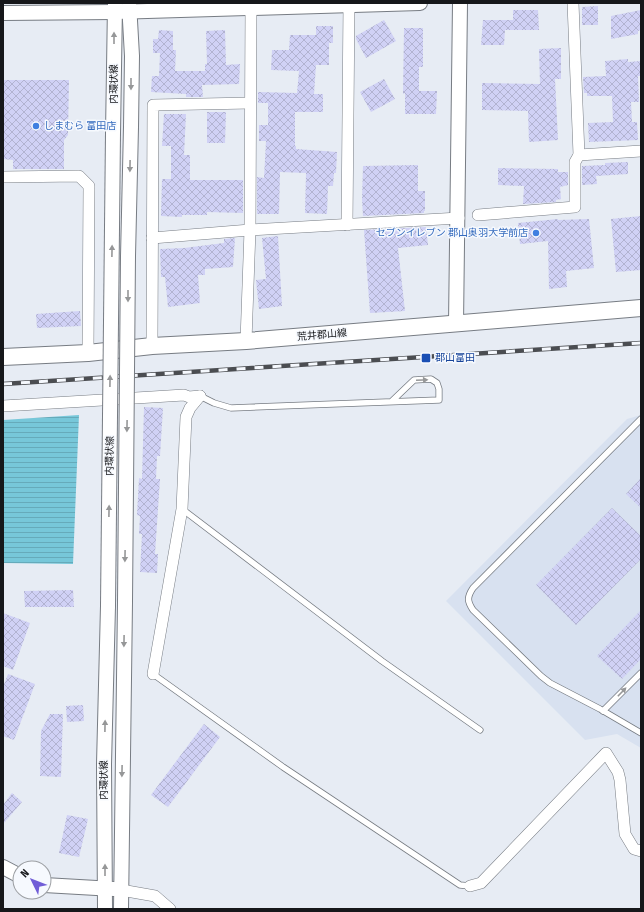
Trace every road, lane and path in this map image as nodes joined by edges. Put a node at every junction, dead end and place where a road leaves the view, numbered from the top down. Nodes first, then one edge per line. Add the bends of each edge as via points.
1 (420, 3) edge
2 (460, 3) edge
3 (573, 3) edge
4 (349, 4) edge
5 (251, 6) edge
6 (129, 7) edge
7 (115, 8) edge
8 (3, 13) edge
9 (250, 103) junction
10 (641, 151) edge
11 (579, 154) junction
12 (3, 177) edge
13 (478, 215) dead end
14 (458, 218) junction
15 (347, 225) junction
16 (250, 230) junction
17 (152, 238) junction
18 (641, 308) edge
19 (456, 324) junction
20 (246, 341) junction
21 (152, 346) junction
22 (88, 353) junction
23 (3, 357) edge
24 (200, 396) junction
25 (392, 402) junction
26 (3, 406) edge
27 (641, 419) edge
28 (182, 509) junction
29 (641, 673) edge
30 (153, 674) joint
31 (603, 711) junction
32 (480, 730) dead end
33 (641, 733) edge
34 (641, 851) edge
35 (3, 867) edge
36 (12, 872) edge
37 (52, 886) edge
38 (470, 886) joint
39 (105, 889) junction
40 (121, 890) junction
41 (105, 909) edge
42 (120, 909) edge
43 (170, 909) edge

1 - 4 street
2 - 14 street
3 - 11 street
4 - 5 street
4 - 15 street
5 - 6 street
5 - 9 street
6 - 7 street
6 -> 40 street, 内環状線, bridge via 132,56
7 - 8 street
39 -> 7 street, 内環状線, bridge via 104,764
9 - 16 street
9 - 17 street via 153,105
10 - 11 street
11 - 13 street via 575,162 575,207
12 - 22 street via 79,176 89,186
14 - 15 street
14 - 19 street
15 - 16 street
16 - 17 street
16 - 20 street
17 - 21 street
18 - 19 main road, 荒井郡山線
19 - 20 main road, 荒井郡山線
20 - 21 main road, 荒井郡山線
21 - 22 main road, 荒井郡山線
22 - 23 main road, 荒井郡山線
24 - 25 lane via 231,408
24 - 26 street
24 - 28 street via 186,417
25 -> 25 lane via 414,380 431,379 437,383 439,400
27 - 31 lane via 473,588 468,598 473,610 541,676
28 - 30 street
28 - 32 lane via 382,661
31 -> 29 lane
30 - 38 lane via 283,767 460,885
31 - 33 lane
34 - 38 street via 634,849 625,834 620,780 606,753 481,883
35 - 36 street
37 - 39 street
39 - 40 street
39 - 41 street, 内環状線
40 - 42 street, 内環状線
40 - 43 street via 155,896

